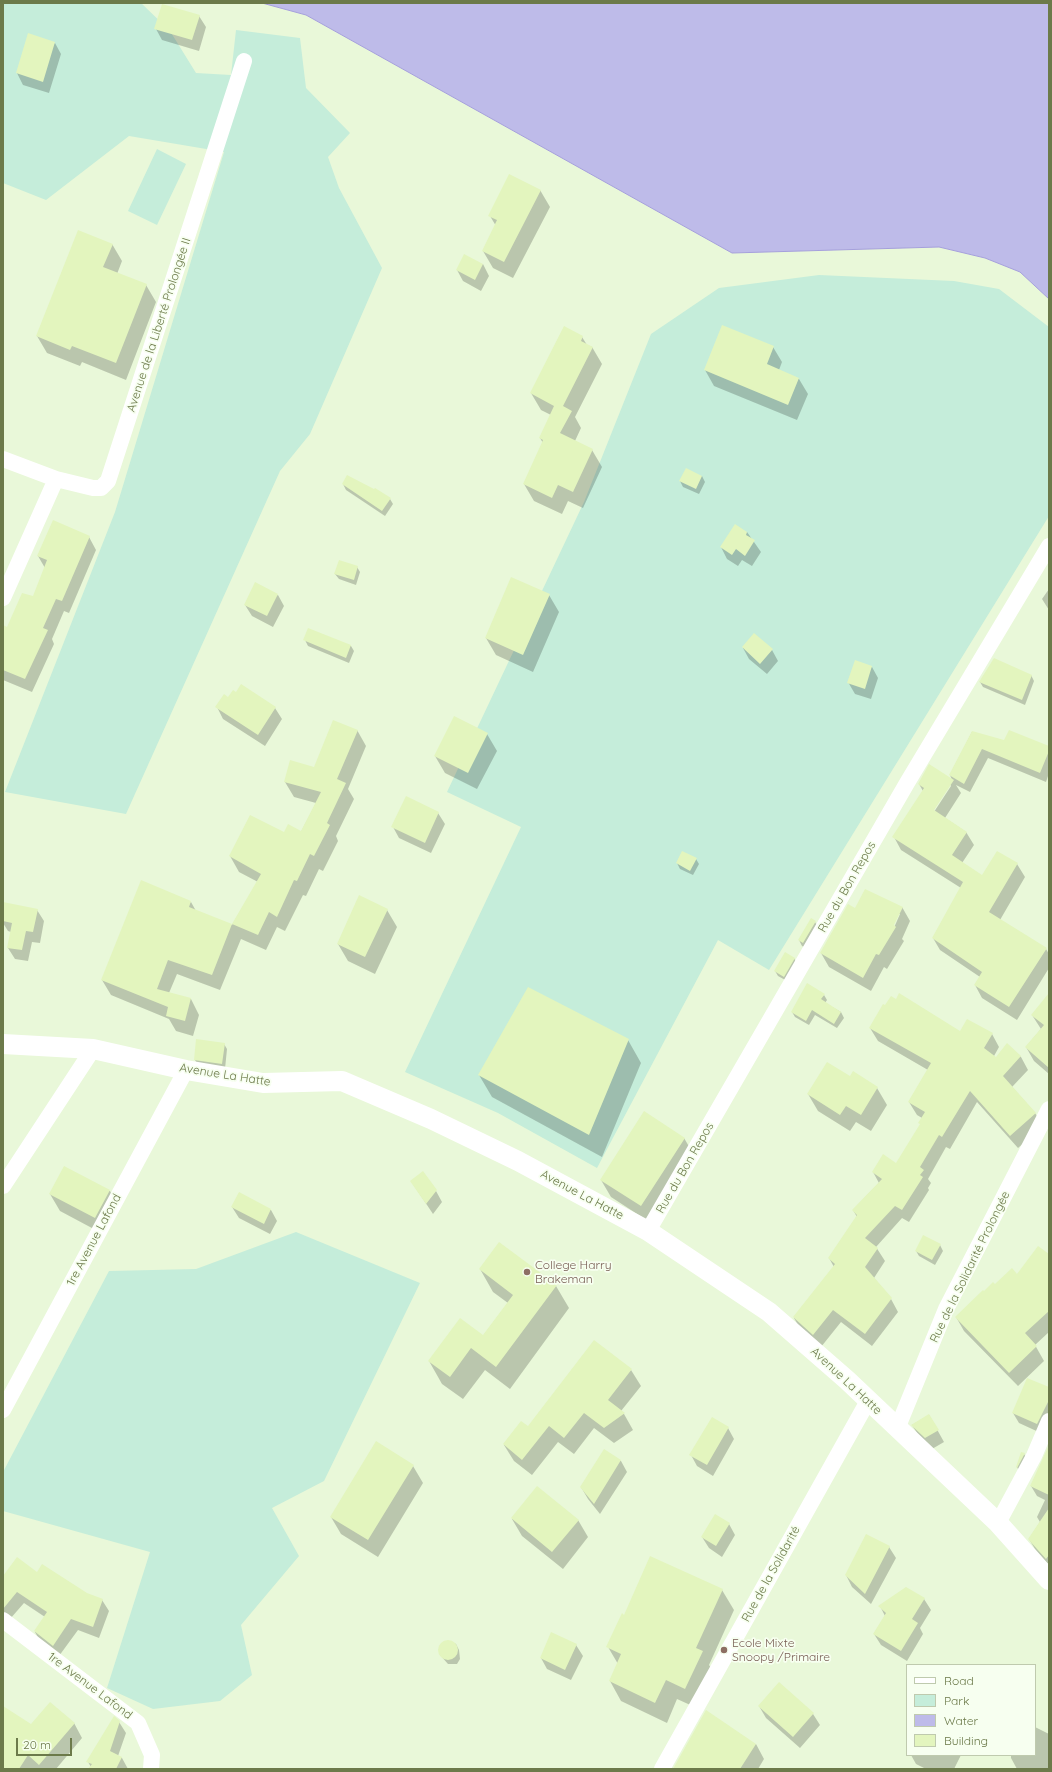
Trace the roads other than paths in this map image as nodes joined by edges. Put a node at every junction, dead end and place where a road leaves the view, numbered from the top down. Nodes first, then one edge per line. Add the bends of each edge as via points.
1 (244, 61) dead end
2 (3, 459) edge
3 (56, 479) junction
4 (1049, 546) edge
5 (3, 598) edge
6 (3, 1044) edge
7 (93, 1049) junction
8 (186, 1070) junction
9 (1049, 1109) edge
10 (3, 1186) edge
11 (648, 1231) junction
12 (868, 1401) junction
13 (3, 1410) edge
14 (1049, 1421) edge
15 (897, 1429) junction
16 (998, 1523) junction
17 (1049, 1580) edge
18 (3, 1620) edge
19 (151, 1769) edge
20 (662, 1769) edge

1 - 3 street, Avenue de la Liberté Prolongée II via 108,481 101,488 93,488
2 - 3 street, Avenue de la Liberté Prolongée II
3 - 5 street
4 - 11 street, Rue du Bon Repos via 907,782
6 - 7 street, Avenue La Hatte
7 - 8 street, Avenue La Hatte
7 - 10 street
8 - 11 street, Avenue La Hatte via 263,1083 342,1081 518,1161
8 - 13 street, 1re Avenue Lafond
9 - 15 street, Rue de la Solidarité Prolongée via 946,1309
11 - 12 street, Avenue La Hatte via 769,1312
12 - 15 street, Avenue La Hatte
12 - 20 street, Rue de la Solidarité
14 - 16 street via 1034,1456
15 - 16 street, Avenue La Hatte
16 - 17 street, Avenue La Hatte
18 - 19 street, 1re Avenue Lafond via 138,1723 152,1755

